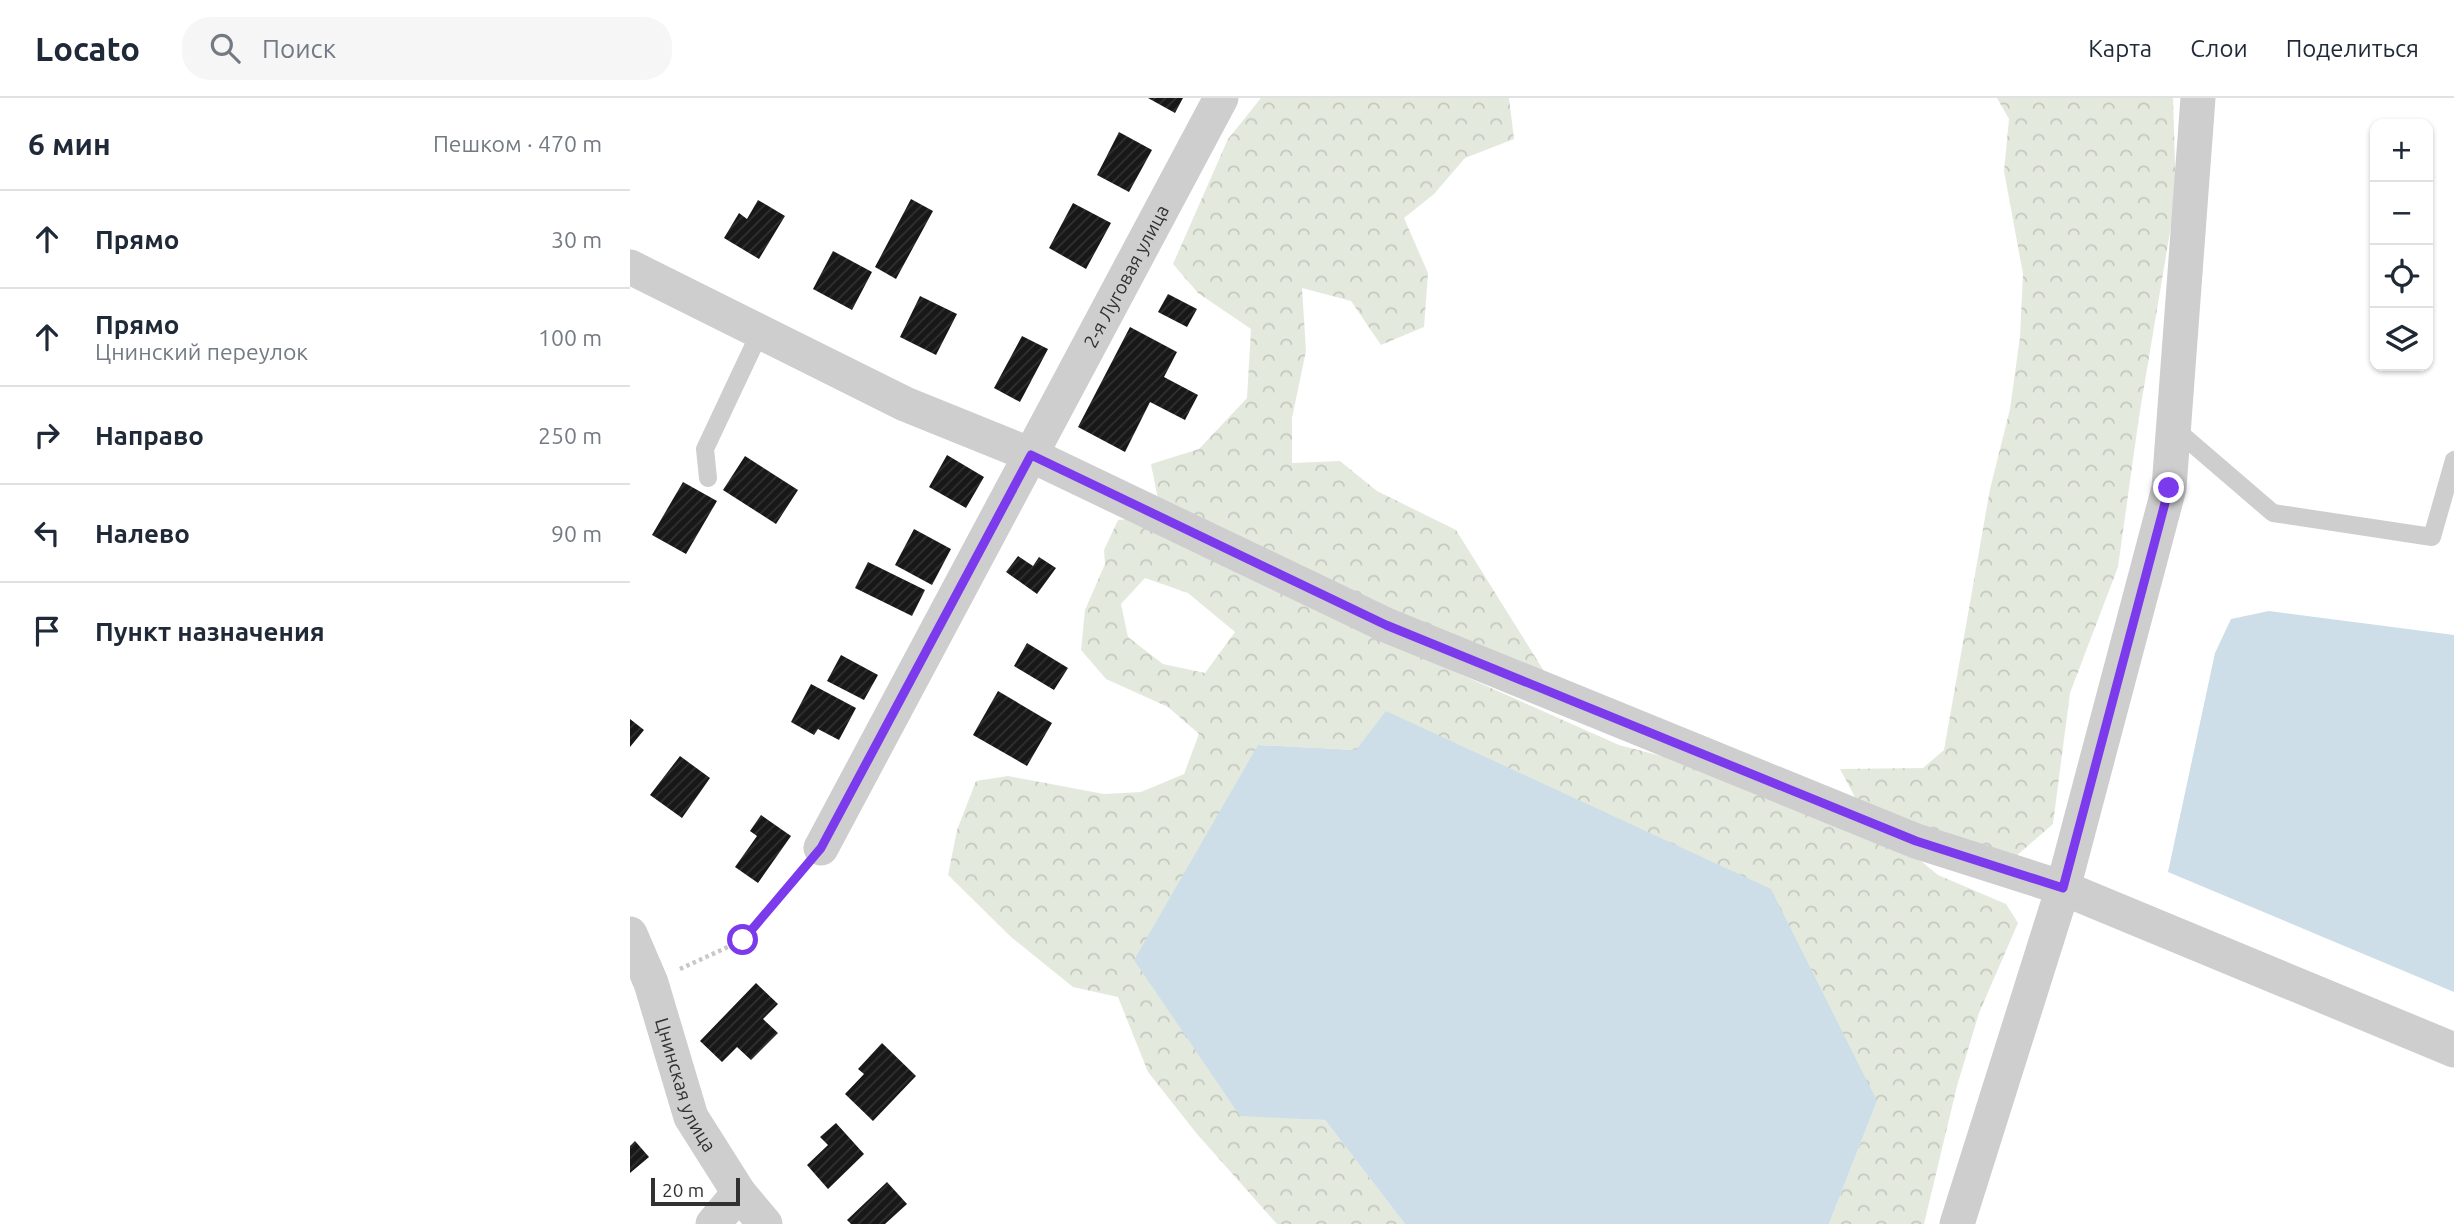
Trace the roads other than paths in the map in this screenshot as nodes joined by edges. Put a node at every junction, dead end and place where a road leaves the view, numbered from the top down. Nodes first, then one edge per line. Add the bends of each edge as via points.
1 (1221, 98) edge
2 (2198, 98) edge
3 (630, 267) edge
4 (760, 332) junction
5 (2174, 428) junction
6 (1031, 455) junction
7 (2454, 460) edge
8 (708, 478) dead end
9 (821, 848) road end
10 (2063, 888) junction
11 (630, 934) edge
12 (2454, 1050) edge
13 (739, 1193) junction
14 (713, 1224) edge
15 (765, 1224) edge
16 (1957, 1224) edge

1 - 6 street, 2-я Луговая улица
2 - 5 street
3 - 4 street
4 - 6 street via 905,404
4 - 8 lane via 705,449
5 - 7 lane via 2273,513 2432,537
5 - 10 street via 2169,488
6 - 9 street, 2-я Луговая улица
6 - 10 street via 1386,625 1916,841
10 - 12 street
10 - 16 street
11 - 13 street, Цнинская улица via 651,983 691,1117
13 - 14 street
13 - 15 street, Цнинская улица

